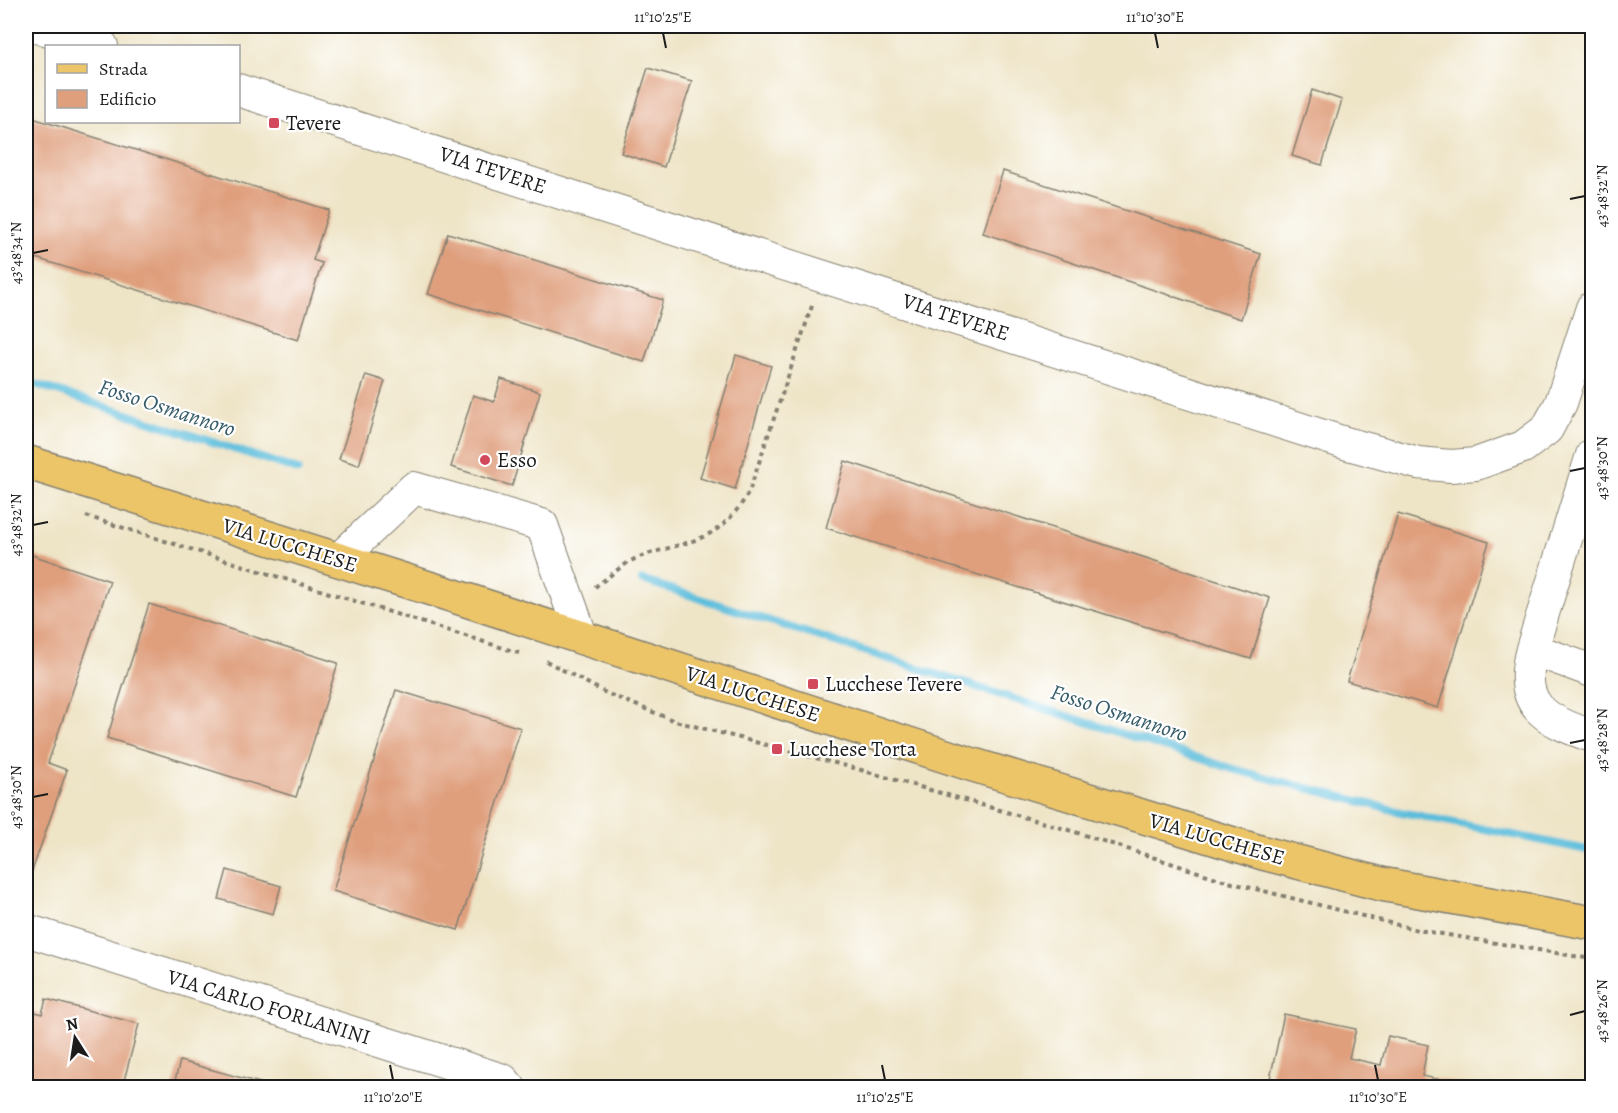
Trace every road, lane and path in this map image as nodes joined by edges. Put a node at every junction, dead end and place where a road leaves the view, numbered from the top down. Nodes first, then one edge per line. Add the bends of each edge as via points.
1 (35, 26) edge
2 (99, 45) edge
3 (240, 91) edge
4 (823, 274) junction
5 (1593, 308) edge
6 (1580, 387) edge
7 (1593, 455) edge
8 (26, 462) edge
9 (338, 560) junction
10 (570, 604) junction
11 (582, 638) junction
12 (1532, 649) junction
13 (1590, 661) edge
14 (1593, 736) edge
15 (1593, 923) edge
16 (26, 930) edge
17 (510, 1088) edge

1 - 2 street
3 - 4 street, VIA TEVERE
4 - 6 street, VIA TEVERE via 1418,463 1476,464 1523,447 1547,429
4 - 10 path via 748,492 738,510 699,540 640,556
5 - 6 street, VIA TEVERE
7 - 12 street
8 - 9 main road, VIA LUCCHESE
9 - 10 street via 414,488 542,525
9 - 11 main road, VIA LUCCHESE
10 - 11 street
11 - 15 main road, VIA LUCCHESE via 966,763 1263,853 1381,884
12 - 13 street
12 - 14 street via 1526,668 1527,682 1542,713 1555,723
16 - 17 street, VIA CARLO FORLANINI via 503,1080

